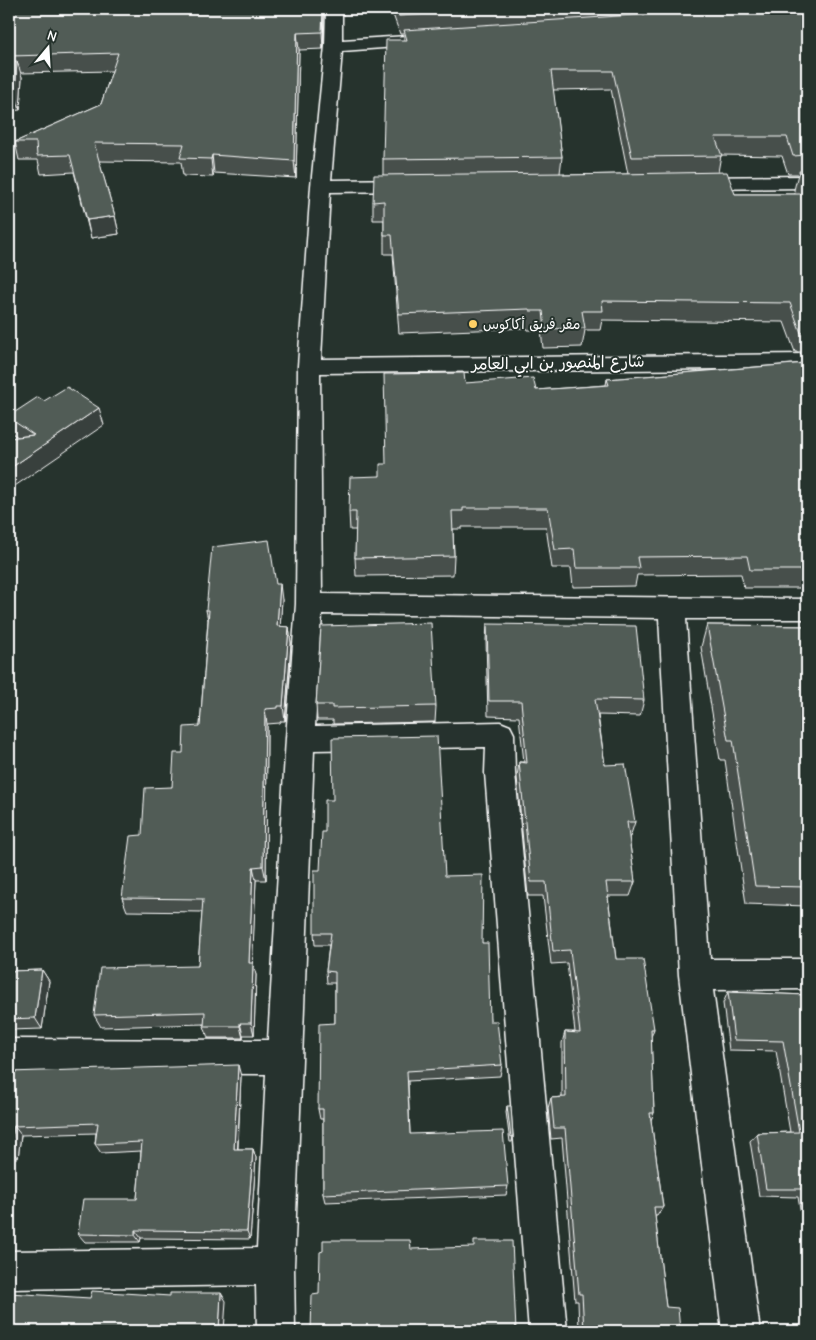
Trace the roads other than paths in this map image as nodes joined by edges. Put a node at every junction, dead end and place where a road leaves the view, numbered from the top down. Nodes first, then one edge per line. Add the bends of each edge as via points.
1 (334, 9) edge
2 (442, 39) edge
3 (334, 46) junction
4 (807, 182) edge
5 (678, 183) edge
6 (430, 185) edge
7 (321, 186) junction
8 (807, 361) edge
9 (309, 366) junction
10 (309, 604) junction
11 (672, 609) junction
12 (807, 609) edge
13 (300, 738) junction
14 (807, 974) edge
15 (695, 975) junction
16 (9, 1056) edge
17 (284, 1057) junction
18 (275, 1266) junction
19 (9, 1270) edge
20 (276, 1331) edge
21 (548, 1331) edge
22 (741, 1331) edge

1 - 3 street
2 - 3 street
3 - 7 street
4 - 5 street
6 - 7 street
7 - 9 street
8 - 9 street, شارع المنصور بن ابي العامر
9 - 10 street
10 - 11 street
10 - 13 street
11 - 12 street
11 - 15 street
13 - 17 street
13 - 21 street via 500,734 500,773
14 - 15 street
15 - 22 street
16 - 17 street
17 - 18 street
18 - 19 street
18 - 20 street

